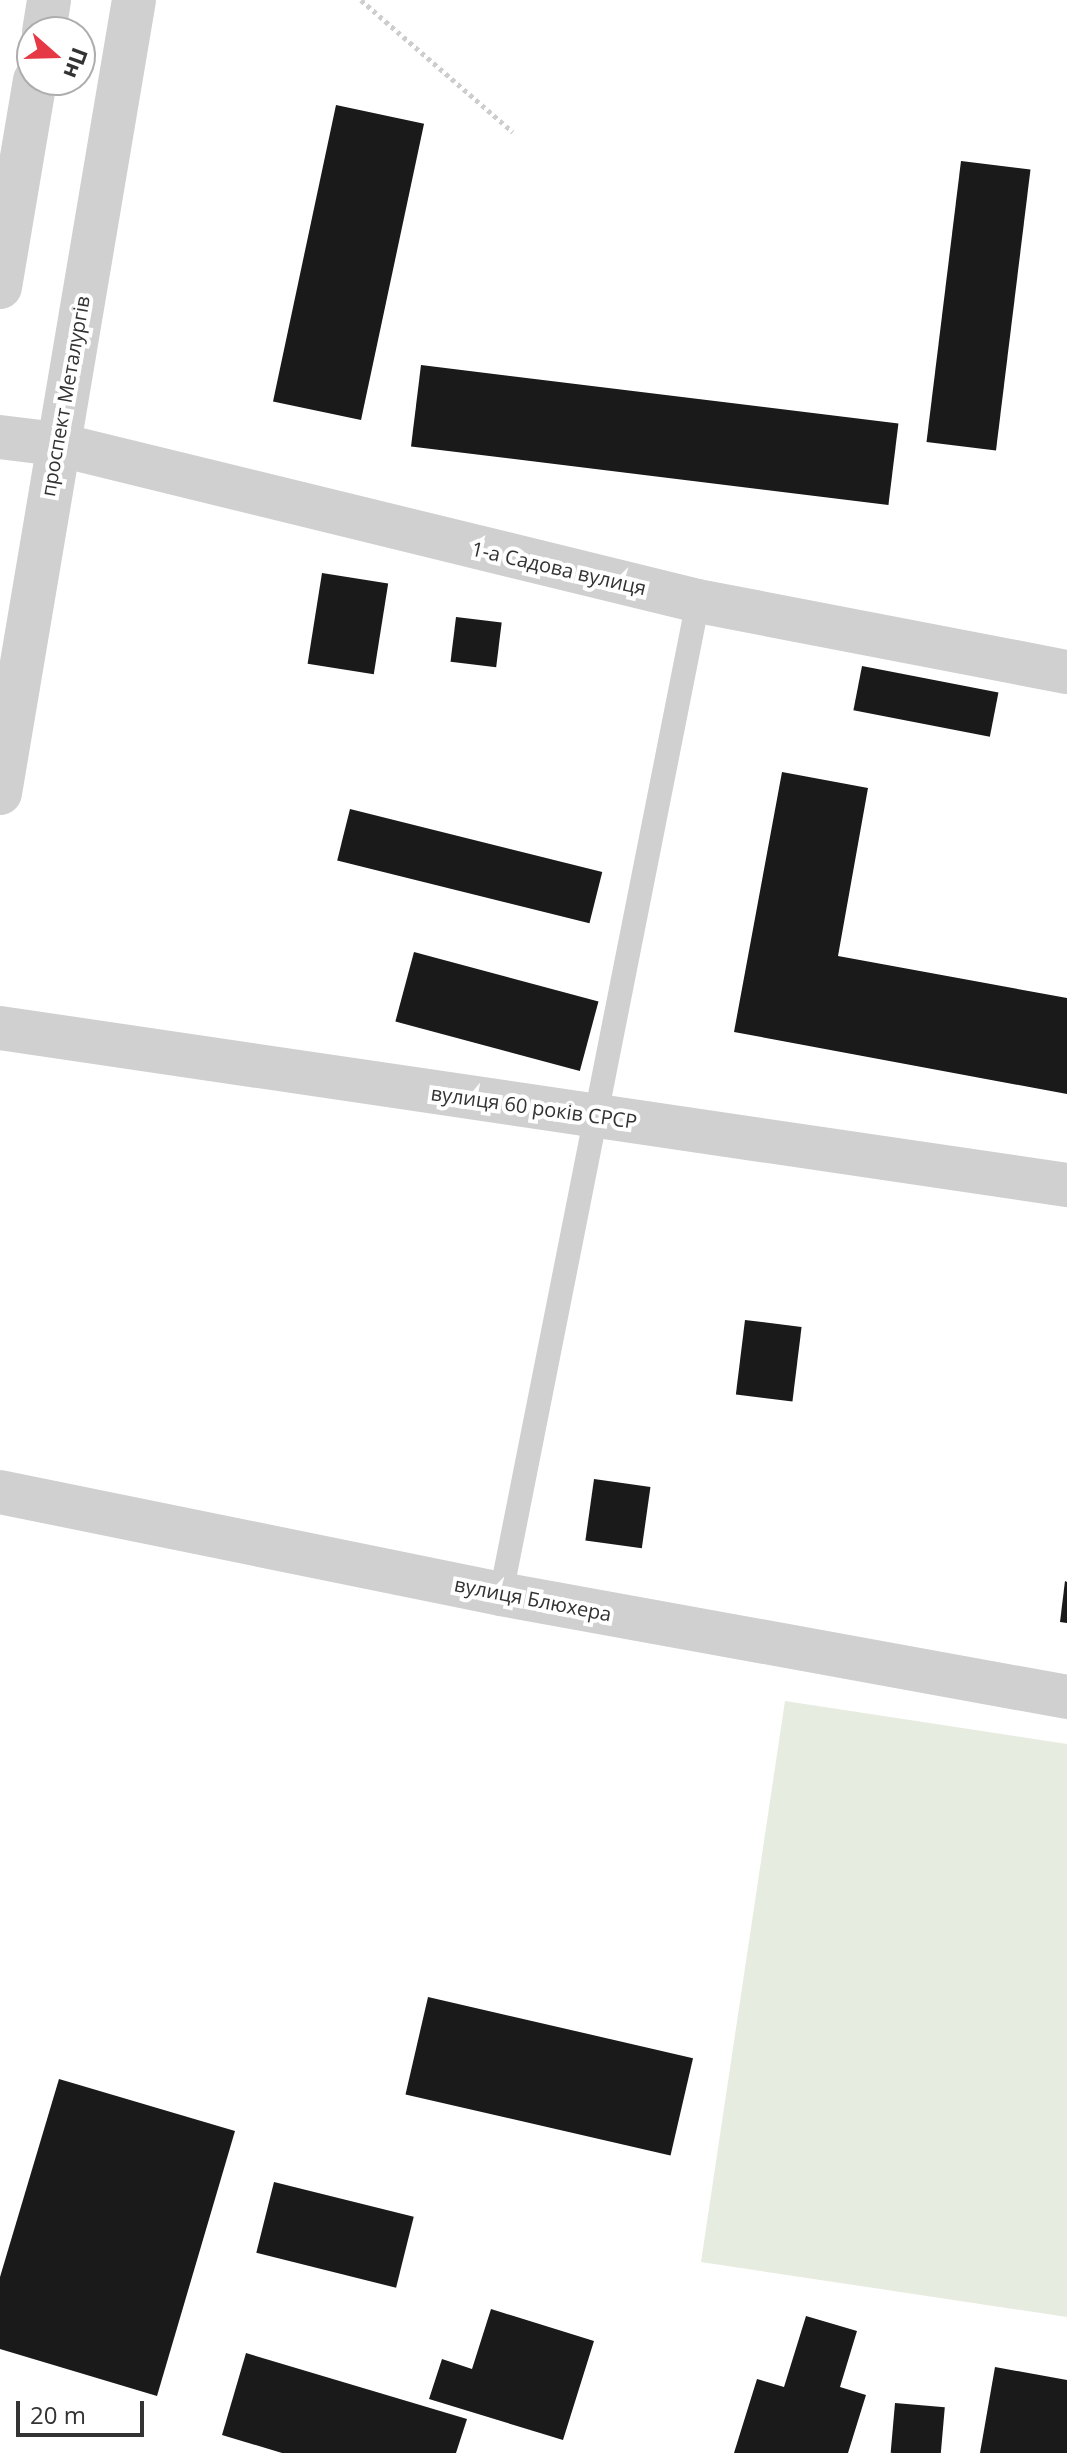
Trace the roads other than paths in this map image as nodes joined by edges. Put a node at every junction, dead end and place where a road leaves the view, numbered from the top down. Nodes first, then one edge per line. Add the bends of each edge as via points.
1 (134, 0) edge
2 (32, 96) edge
3 (0, 287) edge
4 (0, 437) edge
5 (56, 444) junction
6 (698, 601) junction
7 (1067, 672) edge
8 (0, 793) edge
9 (0, 1028) edge
10 (1067, 1185) edge
11 (0, 1492) edge
12 (501, 1594) junction
13 (1067, 1697) edge

1 - 5 street, проспект Металургів
2 - 3 street
4 - 5 street, 1-а Садова вулиця
5 - 6 street, 1-а Садова вулиця
5 - 8 street, проспект Металургів
6 - 7 street, 1-а Садова вулиця
6 - 12 lane
9 - 10 street, вулиця 60 років СРСР
11 - 12 street, вулиця Блюхера
12 - 13 street, вулиця Блюхера

